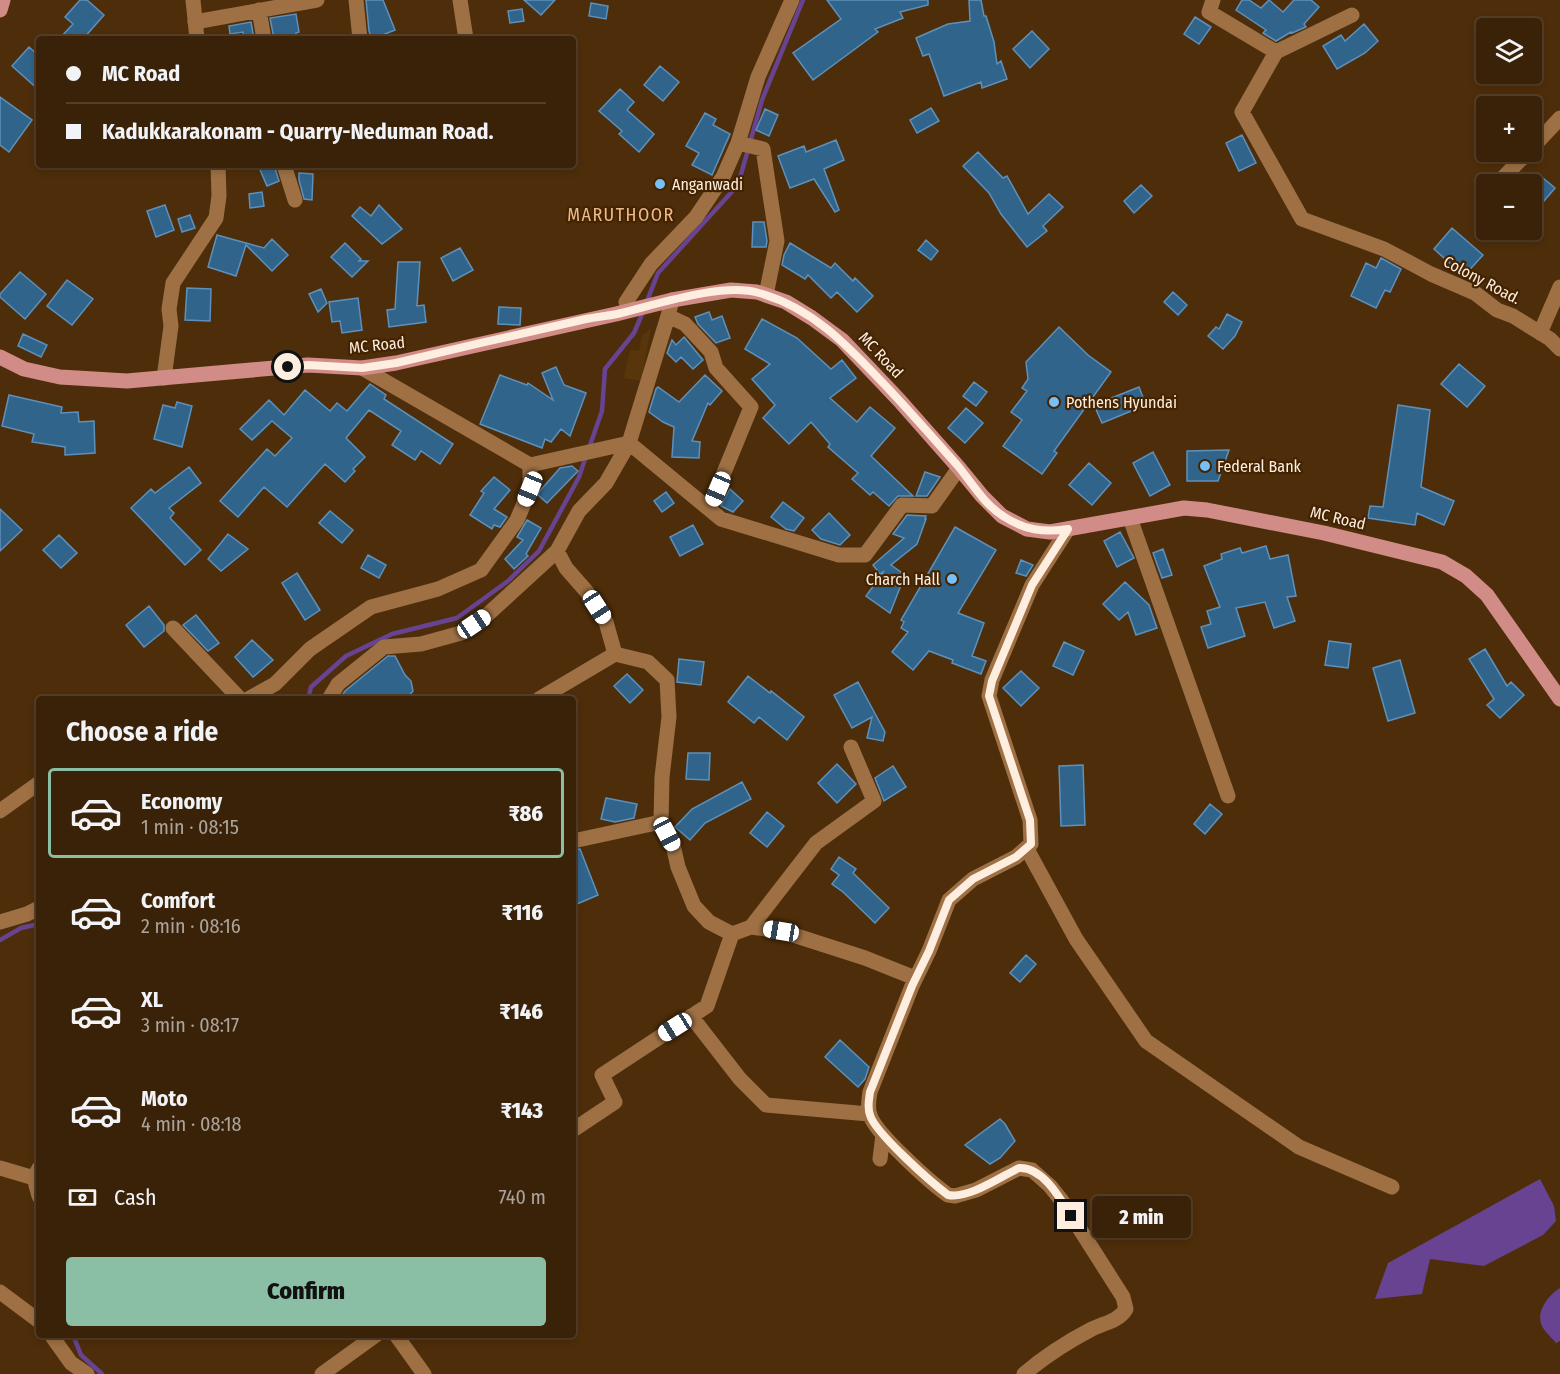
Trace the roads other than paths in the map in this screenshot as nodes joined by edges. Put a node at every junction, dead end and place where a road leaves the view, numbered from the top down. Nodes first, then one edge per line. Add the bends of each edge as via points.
1 (3, 0) edge
2 (193, 0) edge
3 (317, 0) edge
4 (356, 0) edge
5 (460, 0) edge
6 (792, 0) edge
7 (1213, 0) edge
8 (0, 10) edge
9 (259, 10) junction
10 (1352, 15) dead end
11 (195, 22) junction
12 (197, 36) edge
13 (263, 36) edge
14 (360, 36) edge
15 (466, 36) edge
16 (1276, 52) junction
17 (1560, 118) edge
18 (1542, 137) edge
19 (738, 143) junction
20 (1518, 162) edge
21 (218, 168) edge
22 (286, 168) edge
23 (1507, 174) edge
24 (295, 200) dead end
25 (1560, 287) edge
26 (766, 295) junction
27 (672, 300) junction
28 (626, 302) dead end
29 (668, 316) junction
30 (1540, 333) junction
31 (1560, 349) edge
32 (0, 357) edge
33 (362, 368) junction
34 (164, 378) junction
35 (629, 443) junction
36 (530, 465) junction
37 (959, 468) junction
38 (709, 509) junction
39 (1130, 518) junction
40 (1068, 529) junction
41 (557, 551) junction
42 (173, 628) dead end
43 (615, 654) junction
44 (237, 696) edge
45 (253, 696) edge
46 (331, 696) edge
47 (544, 696) edge
48 (1560, 699) edge
49 (851, 747) dead end
50 (36, 785) edge
51 (1228, 796) dead end
52 (0, 811) edge
53 (661, 822) junction
54 (576, 840) edge
55 (1027, 849) junction
56 (36, 910) edge
57 (0, 922) edge
58 (751, 927) junction
59 (732, 934) junction
60 (915, 978) junction
61 (691, 1016) junction
62 (869, 1113) junction
63 (576, 1128) edge
64 (883, 1135) junction
65 (880, 1159) dead end
66 (0, 1168) edge
67 (36, 1173) edge
68 (1392, 1187) dead end
69 (0, 1292) edge
70 (36, 1320) edge
71 (54, 1338) edge
72 (372, 1338) edge
73 (398, 1338) edge
74 (87, 1374) edge
75 (322, 1374) edge
76 (424, 1374) edge
77 (1024, 1374) edge

1 - 8 main road
2 - 11 street
3 - 9 street
4 - 14 street
5 - 15 street
6 - 19 street via 758,77
7 - 16 street via 1209,12
9 - 11 street
9 - 13 street
10 - 16 street
11 - 12 street
16 - 30 street, Colony Road. via 1242,112 1302,219 1384,249 1475,293
17 - 18 street
19 - 26 street via 763,149 777,241
19 - 28 street via 723,177 696,217 651,264
20 - 23 street
21 - 34 street via 216,218 173,283
22 - 24 street
25 - 30 street
26 - 27 main road, MC Road via 731,290
26 - 37 main road, MC Road via 795,307 842,340
27 - 29 street
27 - 33 main road, MC Road
29 - 35 street
29 - 38 street via 685,324 711,352 716,368 751,407
30 - 31 street, Colony Road.
32 - 34 main road, MC Road via 24,369 60,377 127,381
33 - 34 main road, MC Road via 308,365
33 - 36 street
35 - 36 street
35 - 38 street
35 - 41 street via 606,483 579,511
36 - 45 street via 530,489 517,520 481,570 438,589 371,607 310,649 275,684
37 - 38 street via 932,506 902,505 865,555 839,555 766,534 721,519
37 - 40 main road, MC Road via 1002,516 1027,529
39 - 40 main road, MC Road
39 - 48 main road, MC Road via 1184,508 1207,510 1442,562 1487,595
39 - 51 street
40 - 55 street via 1032,585 989,696 1030,820 1031,844
41 - 43 street via 606,622
41 - 46 street via 488,615 461,633 421,644 384,647 338,684
42 - 44 street
43 - 47 street
43 - 53 street via 648,662 667,680 669,717
49 - 58 street via 874,801 816,843
50 - 52 street
53 - 54 street
53 - 59 street via 694,906 710,922
55 - 60 street via 973,879 949,900
55 - 68 street via 1076,939 1146,1041 1299,1147
56 - 57 street
58 - 59 street
58 - 60 street via 781,931
59 - 61 street via 708,1006
60 - 62 street via 870,1092
61 - 62 street via 766,1105
61 - 63 street via 602,1075 615,1102
62 - 64 street
64 - 65 street
64 - 77 street via 948,1195 976,1190 1019,1168 1032,1170 1062,1202 1123,1297 1126,1309 1121,1316 1083,1334
66 - 67 street
69 - 70 street
71 - 74 street via 71,1363
72 - 75 street
73 - 76 street

